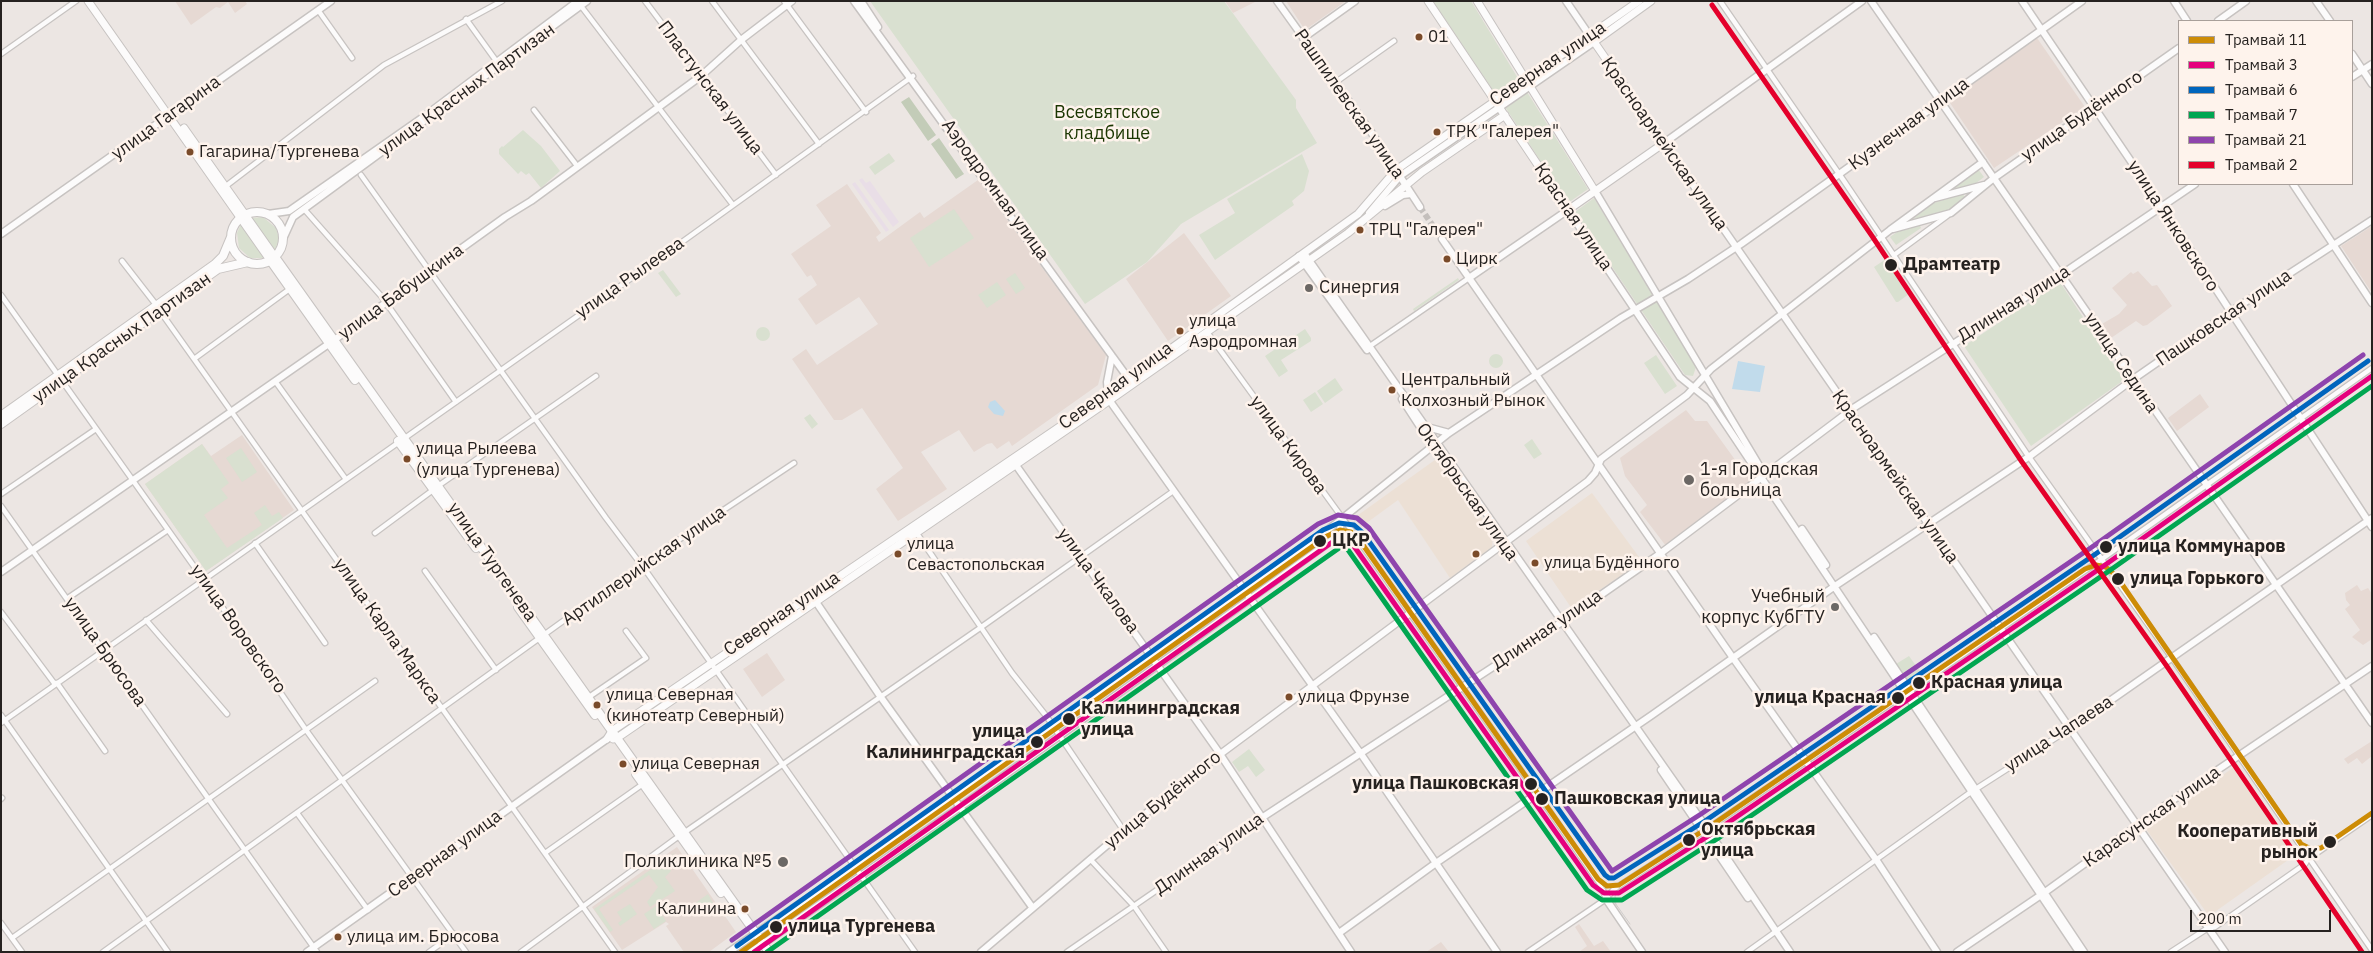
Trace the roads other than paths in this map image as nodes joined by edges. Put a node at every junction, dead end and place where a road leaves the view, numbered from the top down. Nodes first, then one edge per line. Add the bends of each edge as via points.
1 (76, 1) edge
2 (88, 1) edge
3 (94, 1) edge
4 (331, 1) edge
5 (502, 1) edge
6 (587, 1) edge
7 (645, 1) edge
8 (712, 1) edge
9 (854, 1) edge
10 (860, 1) edge
11 (1277, 1) edge
12 (1355, 1) edge
13 (1428, 1) edge
14 (1477, 1) edge
15 (1566, 1) edge
16 (1639, 1) edge
17 (1651, 1) edge
18 (1720, 1) edge
19 (1862, 1) edge
20 (1871, 1) edge
21 (2022, 1) edge
22 (2082, 1) edge
23 (2174, 1) edge
24 (2246, 1) edge
25 (2316, 1) edge
26 (787, 3) edge
27 (579, 4) edge
28 (318, 10) junction
29 (466, 19) junction
30 (2186, 20) edge
31 (2219, 20) edge
32 (2329, 20) edge
33 (2042, 30) junction
34 (1303, 38) junction
35 (1592, 39) junction
36 (741, 40) junction
37 (1394, 41) dead end
38 (2178, 49) edge
39 (1, 54) edge
40 (2353, 56) edge
41 (352, 58) dead end
42 (498, 62) junction
43 (2372, 64) edge
44 (1767, 69) junction
45 (2362, 70) junction
46 (701, 76) junction
47 (2353, 76) edge
48 (911, 77) junction
49 (1336, 82) junction
50 (1527, 84) junction
51 (2372, 84) edge
52 (1941, 100) junction
53 (1497, 103) junction
54 (659, 107) junction
55 (2095, 107) junction
56 (534, 110) dead end
57 (866, 112) junction
58 (171, 114) junction
59 (1505, 116) junction
60 (1664, 143) junction
61 (819, 144) junction
62 (1984, 162) junction
63 (578, 167) junction
64 (1398, 173) junction
65 (1839, 173) junction
66 (361, 174) dead end
67 (776, 175) junction
68 (1994, 178) junction
69 (1406, 185) junction
70 (1984, 185) junction
71 (2194, 185) edge
72 (2294, 185) edge
73 (226, 186) junction
74 (1595, 191) junction
75 (1411, 194) junction
76 (1930, 200) junction
77 (733, 205) junction
78 (2162, 206) junction
79 (1420, 207) tunnel mouth
80 (1381, 208) junction
81 (304, 209) junction
82 (1568, 210) junction
83 (1951, 213) junction
84 (268, 214) junction
85 (243, 216) junction
86 (2372, 220) edge
87 (1921, 222) junction
88 (1360, 223) junction
89 (1890, 230) junction
90 (1926, 232) junction
91 (1, 234) edge
92 (1882, 236) junction
93 (231, 237) junction
94 (283, 238) junction
95 (1442, 239) tunnel mouth
96 (2334, 245) junction
97 (1736, 247) junction
98 (1302, 254) junction
99 (1894, 255) junction
100 (273, 258) junction
101 (122, 261) dead end
102 (248, 262) junction
103 (1307, 262) junction
104 (431, 271) junction
105 (2061, 275) junction
106 (1469, 278) junction
107 (291, 288) junction
108 (1, 296) edge
109 (1659, 297) junction
110 (2372, 303) edge
111 (386, 304) junction
112 (158, 308) junction
113 (1634, 309) junction
114 (2230, 312) junction
115 (1782, 315) junction
116 (1207, 332) junction
117 (332, 342) junction
118 (1953, 342) junction
119 (1370, 346) junction
120 (1112, 356) junction
121 (194, 359) junction
122 (2372, 368) edge
123 (500, 370) junction
124 (596, 376) dead end
125 (1536, 376) junction
126 (1707, 376) junction
127 (60, 378) junction
128 (1131, 380) junction
129 (2132, 380) junction
130 (275, 381) junction
131 (1694, 389) junction
132 (1109, 397) junction
133 (456, 402) junction
134 (1850, 411) junction
135 (231, 412) junction
136 (1, 416) edge
137 (535, 419) junction
138 (1733, 420) junction
139 (2301, 420) junction
140 (1, 424) edge
141 (1726, 424) junction
142 (1427, 427) junction
143 (96, 428) junction
144 (1449, 434) junction
145 (401, 441) junction
146 (1435, 445) junction
147 (2029, 457) junction
148 (1014, 462) junction
149 (794, 463) dead end
150 (1598, 464) junction
151 (1763, 475) junction
152 (345, 478) junction
153 (132, 479) junction
154 (2206, 486) junction
155 (436, 488) junction
156 (1172, 492) junction
157 (1, 494) edge
158 (1, 506) edge
159 (301, 510) junction
160 (1341, 518) junction
161 (2371, 522) edge
162 (1928, 524) junction
163 (168, 530) junction
164 (914, 530) junction
165 (375, 533) dead end
166 (1335, 538) junction
167 (1357, 538) junction
168 (1505, 542) junction
169 (254, 543) junction
170 (31, 550) junction
171 (1661, 553) junction
172 (1079, 556) junction
173 (863, 559) junction
174 (2102, 559) junction
175 (642, 565) junction
176 (868, 566) junction
177 (425, 571) dead end
178 (1, 572) edge
179 (203, 579) junction
180 (1837, 585) junction
181 (2275, 585) junction
182 (1244, 590) junction
183 (68, 598) junction
184 (1251, 600) junction
185 (816, 602) junction
186 (1, 612) edge
187 (1410, 613) junction
188 (146, 620) junction
189 (1560, 623) junction
190 (980, 628) junction
191 (2001, 628) junction
192 (626, 631) dead end
193 (542, 637) junction
194 (325, 643) dead end
195 (104, 650) junction
196 (1151, 656) junction
197 (1733, 658) junction
198 (2172, 658) junction
199 (711, 663) junction
200 (1158, 666) junction
201 (2372, 666) edge
202 (496, 670) junction
203 (716, 670) junction
204 (375, 680) dead end
205 (57, 683) junction
206 (2344, 685) junction
207 (1312, 686) junction
208 (1462, 687) junction
209 (1908, 692) junction
210 (880, 696) junction
211 (588, 697) junction
212 (442, 708) junction
213 (1, 714) edge
214 (227, 714) dead end
215 (3, 721) edge
216 (2372, 724) edge
217 (1052, 726) junction
218 (1634, 728) junction
219 (2071, 728) junction
220 (306, 730) junction
221 (612, 736) junction
222 (1059, 736) junction
223 (105, 751) dead end
224 (1220, 754) junction
225 (1361, 754) junction
226 (2239, 756) junction
227 (1806, 762) junction
228 (784, 765) junction
229 (342, 780) junction
230 (643, 784) junction
231 (1973, 791) junction
232 (1536, 793) junction
233 (953, 796) junction
234 (209, 798) junction
235 (511, 806) junction
236 (961, 806) junction
237 (297, 813) junction
238 (2372, 814) edge
239 (1263, 817) junction
240 (2136, 826) junction
241 (1706, 830) junction
242 (1124, 831) junction
243 (682, 834) junction
244 (244, 850) junction
245 (545, 853) junction
246 (1090, 859) junction
247 (2309, 859) junction
248 (1877, 861) junction
249 (1436, 863) junction
250 (855, 866) junction
251 (109, 869) junction
252 (862, 876) junction
253 (412, 878) junction
254 (2043, 894) junction
255 (1606, 900) junction
256 (582, 905) junction
257 (1134, 906) junction
258 (1032, 907) junction
259 (368, 910) junction
260 (146, 922) junction
261 (1, 923) edge
262 (2208, 928) junction
263 (1774, 932) junction
264 (1339, 933) junction
265 (454, 934) junction
266 (753, 934) junction
267 (12, 938) junction
268 (761, 947) edge
269 (315, 949) edge
270 (2372, 950) edge
271 (22, 952) edge
272 (103, 952) edge
273 (168, 952) edge
274 (307, 952) edge
275 (429, 952) edge
276 (466, 952) edge
277 (521, 952) edge
278 (615, 952) edge
279 (729, 952) edge
280 (751, 952) edge
281 (769, 952) edge
282 (915, 952) edge
283 (981, 952) edge
284 (1067, 952) edge
285 (1166, 952) edge
286 (1351, 952) edge
287 (1497, 952) edge
288 (1528, 952) edge
289 (1642, 952) edge
290 (1747, 952) edge
291 (1785, 952) edge
292 (1790, 952) edge
293 (1937, 952) edge
294 (1957, 952) edge
295 (2079, 952) edge
296 (2084, 952) edge
297 (2171, 952) edge
298 (2225, 952) edge

1 - 39 street
2 - 58 main road, улица Тургенева
3 - 58 main road, улица Тургенева
4 - 28 street, улица Гагарина
5 - 29 street
6 - 27 street, улица Красных Партизан
7 - 46 street, Пластунская улица
8 - 36 street
9 - 48 street, Аэродромная улица
10 - 48 street, Аэродромная улица
11 - 34 street, Рашпилевская улица
12 - 34 street
13 - 53 main road, Красная улица
14 - 50 main road, Красная улица
15 - 35 street, Красноармейская улица
16 - 35 main road, Северная улица
17 - 35 main road, Северная улица
18 - 44 street
19 - 44 street
20 - 52 street, улица Седина
21 - 33 street, улица Янковского
22 - 33 street, Кузнечная улица
23 - 30 street
24 - 31 street
25 - 32 street
26 - 36 street, улица Бабушкина
26 - 57 street
27 - 42 street, улица Красных Партизан
27 - 54 street
27 - 81 street, улица Красных Партизан
28 - 41 street
28 - 58 street, улица Гагарина
29 - 42 street
29 - 73 street via 384,65
33 - 52 street, Кузнечная улица
33 - 55 street, улица Янковского
34 - 49 street, Рашпилевская улица
35 - 50 main road, Северная улица
35 - 60 main road, Красноармейская улица
36 - 46 street, улица Бабушкина
36 - 61 street
37 - 49 street
38 - 55 street, улица Будённого
40 - 45 street
42 - 84 street, улица Красных Партизан via 289,212
43 - 45 street
44 - 60 street
44 - 65 street
45 - 47 street
45 - 51 street
46 - 54 street, улица Бабушкина
46 - 67 street, Пластунская улица
48 - 57 street, улица Рылеева
48 - 120 street, Аэродромная улица
48 - 128 street, Аэродромная улица
49 - 64 street, Рашпилевская улица
50 - 53 main road, Северная улица
50 - 74 main road, Красная улица
52 - 62 street, улица Седина
52 - 65 street, Кузнечная улица
53 - 59 main road, Красная улица
53 - 64 main road, Северная улица
54 - 63 street, улица Бабушкина
54 - 77 street
55 - 68 street, улица Будённого
55 - 78 street, улица Янковского
56 - 63 street
57 - 61 street, улица Рылеева
58 - 73 main road, улица Тургенева
58 - 85 main road, улица Тургенева
58 - 91 street, улица Гагарина
59 - 69 main road, Северная улица
59 - 82 main road, Красная улица
60 - 74 main road
60 - 97 street, Красноармейская улица
61 - 67 street, улица Рылеева
62 - 68 street, улица Седина
62 - 76 street, улица Будённого
63 - 104 street, улица Бабушкина
64 - 69 street, Рашпилевская улица
64 - 88 street, Северная улица
64 - 98 main road, Северная улица via 1358,214
65 - 92 street
65 - 97 street, Кузнечная улица
66 - 104 street
67 - 77 street, улица Рылеева
68 - 70 street, улица Будённого
68 - 105 street, улица Седина
69 - 75 street, Рашпилевская улица
69 - 80 main road, Северная улица
70 - 76 street, улица Будённого
70 - 83 street, улица Будённого
71 - 78 street, Длинная улица
72 - 96 street
73 - 85 main road, улица Тургенева
74 - 82 main road
74 - 109 street, Красная улица
75 - 79 street, Рашпилевская улица
75 - 80 street, Северная улица
76 - 89 street, улица Будённого
77 - 123 street, улица Рылеева
78 - 105 street, Длинная улица
78 - 114 street, улица Янковского
80 - 88 main road, Северная улица
81 - 94 street, улица Красных Партизан via 290,221
81 - 111 street
82 - 106 street
82 - 113 street, Красная улица
83 - 87 street, улица Будённого
83 - 90 street, улица Будённого
84 - 85 highway via 256,212
84 - 94 highway via 280,226
85 - 93 highway, улица Красных Партизан via 236,223
85 - 100 main road, улица Тургенева
86 - 96 street, Пашковская улица
87 - 89 street, улица Будённого
87 - 90 street
88 - 103 main road, Северная улица
89 - 92 street, улица Будённого
90 - 99 street, улица Будённого
92 - 99 street
92 - 115 street, улица Будённого
93 - 102 highway via 234,249
93 - 112 highway, улица Красных Партизан via 223,256
94 - 100 highway
95 - 106 street
96 - 110 street
96 - 114 street, Пашковская улица
97 - 109 street, Кузнечная улица
97 - 115 street, Красноармейская улица
98 - 103 street, Октябрьская улица
98 - 128 main road, Северная улица
99 - 118 street
100 - 102 highway, улица Красных Партизан via 259,264
100 - 107 highway, улица Тургенева
100 - 117 highway, улица Тургенева
101 - 112 street, улица Карла Маркса
102 - 112 highway, улица Красных Партизан via 218,269
103 - 116 main road, Северная улица
103 - 119 street, Октябрьская улица
103 - 146 street, Октябрьская улица
104 - 111 street, улица Бабушкина
104 - 123 street
105 - 118 street, Длинная улица
105 - 129 street, улица Седина
106 - 119 street
106 - 125 street
107 - 117 highway, улица Тургенева
107 - 121 street
108 - 127 street, улица Воровского
109 - 113 street, Кузнечная улица
109 - 126 street, Красная улица
111 - 117 street, улица Бабушкина
111 - 133 street
112 - 121 street, улица Карла Маркса
112 - 127 highway, улица Красных Партизан
113 - 125 street, Кузнечная улица
113 - 131 street, Красная улица via 1680,377
114 - 129 street, Пашковская улица
114 - 139 street, улица Янковского
115 - 126 street, улица Будённого via 1711,369
115 - 134 street, Красноармейская улица
116 - 128 main road, Северная улица
116 - 160 street, улица Кирова
117 - 130 street, улица Бабушкина
117 - 145 highway, улица Тургенева
118 - 134 street, Длинная улица
118 - 147 street
119 - 142 street, Октябрьская улица
120 - 128 street, Аэродромная улица
120 - 132 street via 1107,382
121 - 135 street, улица Карла Маркса
122 - 139 street
123 - 133 street, улица Рылеева
123 - 137 street
124 - 137 street
125 - 144 street, Кузнечная улица
125 - 150 street
126 - 131 street, улица Будённого
126 - 138 street, Красная улица
127 - 136 highway, улица Красных Партизан
127 - 140 highway, улица Красных Партизан
127 - 143 street, улица Воровского
128 - 132 main road, Северная улица
129 - 147 street, Пашковская улица
129 - 154 street, улица Седина
130 - 135 street, улица Бабушкина
130 - 152 street
131 - 141 street, Красная улица via 1710,401
131 - 150 street, улица Будённого
132 - 148 main road, Северная улица
132 - 156 street
133 - 145 street, улица Рылеева
134 - 151 street, Длинная улица
134 - 162 street, Красноармейская улица
135 - 153 street, улица Бабушкина
135 - 159 street, улица Карла Маркса
137 - 155 street
137 - 175 street
138 - 141 street
138 - 151 street, Красная улица
139 - 154 street
139 - 161 street, улица Янковского
141 - 151 street, Красная улица
142 - 144 street
142 - 146 street, Октябрьская улица
143 - 153 street, улица Воровского
143 - 157 street
144 - 146 street, Кузнечная улица
145 - 152 street, улица Рылеева
145 - 155 highway, улица Тургенева
146 - 160 street, Кузнечная улица
146 - 168 street, Октябрьская улица
147 - 162 street, Пашковская улица
147 - 174 street
148 - 164 main road, Северная улица
148 - 172 street, улица Чкалова
149 - 175 street, Артиллерийская улица
150 - 168 street, улица Будённого via 1588,481
150 - 171 street
151 - 171 street, Длинная улица
151 - 180 street, Красная улица
152 - 159 street, улица Рылеева
153 - 163 street, улица Воровского
153 - 170 street, улица Бабушкина
154 - 174 street
154 - 181 street, улица Седина
155 - 165 street
155 - 193 highway, улица Тургенева
156 - 172 street
156 - 182 street
158 - 170 street, улица Брюсова
159 - 169 street, улица Рылеева
159 - 212 street, улица Карла Маркса
160 - 166 street
160 - 167 street, улица Кирова
160 - 182 street, Кузнечная улица
161 - 181 street, улица Чапаева
162 - 180 street, Пашковская улица
162 - 191 street, Красноармейская улица
163 - 179 street, улица Воровского
163 - 183 street
164 - 173 main road, Северная улица
164 - 176 main road, Северная улица
164 - 190 street
166 - 167 street via 1350,534
166 - 184 street
167 - 187 street, улица Кирова
168 - 187 street, улица Будённого
168 - 189 street, Октябрьская улица
169 - 179 street, улица Рылеева
169 - 194 street
170 - 178 street, улица Бабушкина
170 - 183 street, улица Брюсова
171 - 189 street, Длинная улица
171 - 197 street
172 - 190 street
172 - 196 street, улица Чкалова
173 - 176 main road
173 - 199 main road, Северная улица
174 - 191 street
174 - 198 street
175 - 193 street, Артиллерийская улица
175 - 199 street
176 - 185 main road, Северная улица
177 - 202 street
179 - 188 street, улица Рылеева
179 - 220 street, улица Воровского
180 - 197 street, Пашковская улица
180 - 209 street, Красная улица
181 - 198 street, улица Чапаева
181 - 206 street, улица Седина
182 - 184 street
182 - 196 street, Кузнечная улица
183 - 195 street, улица Брюсова
184 - 200 street
184 - 207 street
185 - 203 main road, Северная улица
185 - 210 street
186 - 205 street
187 - 207 street, улица Будённого
187 - 208 street, улица Кирова
188 - 195 street, улица Рылеева
188 - 214 street
189 - 208 street, Длинная улица
189 - 218 street, Октябрьская улица
190 - 210 street
190 - 217 street
191 - 209 street
191 - 219 street, Красноармейская улица
192 - 211 street via 646,658
193 - 202 street, Артиллерийская улица
193 - 211 highway, улица Тургенева
193 - 221 highway, улица Тургенева
195 - 205 street, улица Рылеева
195 - 234 street, улица Брюсова
196 - 200 street, улица Чкалова
196 - 217 street, Кузнечная улица
197 - 218 street, Пашковская улица
197 - 227 street
198 - 219 street, улица Чапаева
198 - 226 street
199 - 203 street
199 - 221 main road, Северная улица
200 - 222 street
200 - 224 street, улица Чкалова
201 - 206 street, Карасунская улица
202 - 212 street, Артиллерийская улица
203 - 221 main road, Северная улица
203 - 228 street
204 - 220 street
205 - 215 street, улица Рылеева
205 - 223 street
206 - 216 street, улица Седина
206 - 226 street, Карасунская улица
207 - 224 street, улица Будённого
207 - 225 street
208 - 225 street, Длинная улица
208 - 232 street, улица Кирова
209 - 227 street
209 - 231 street, Красная улица
210 - 228 street
210 - 233 street
211 - 221 highway, улица Тургенева
212 - 229 street, Артиллерийская улица
212 - 235 street, улица Карла Маркса
213 - 215 street
215 - 251 street
217 - 222 street
217 - 233 street, Кузнечная улица
218 - 232 street, Пашковская улица
218 - 241 street, Октябрьская улица
219 - 231 street, улица Чапаева
219 - 240 street, Красноармейская улица
220 - 229 street, улица Воровского
220 - 234 street
221 - 230 highway, улица Тургенева
221 - 235 street, Северная улица
221 - 243 highway, улица Тургенева
222 - 236 street
222 - 242 street
224 - 239 street, улица Чкалова
224 - 242 street, улица Будённого
225 - 239 street, Длинная улица
225 - 249 street
226 - 240 street, Карасунская улица
226 - 247 street
227 - 241 street
227 - 248 street
228 - 243 street
228 - 250 street
229 - 237 street, Артиллерийская улица
229 - 253 street, улица Воровского
230 - 243 highway, улица Тургенева
230 - 245 street
231 - 248 street, улица Чапаева
231 - 254 street, Красная улица
232 - 249 street, Пашковская улица
232 - 255 street, улица Кирова via 1602,887
233 - 236 street
233 - 250 street, Кузнечная улица
234 - 244 street, улица Брюсова
234 - 251 street
235 - 245 street, улица Карла Маркса
235 - 253 street, Северная улица
236 - 252 street
236 - 258 street
237 - 244 street, Артиллерийская улица
237 - 259 street
238 - 247 street
239 - 257 street, Длинная улица
239 - 264 street, улица Чкалова
240 - 254 street, Карасунская улица
240 - 262 street, Красноармейская улица
241 - 255 street via 1614,889
241 - 263 street, Октябрьская улица
242 - 246 street, улица Будённого
243 - 256 street
243 - 266 highway, улица Тургенева
244 - 260 street, Артиллерийская улица
244 - 269 street, улица Брюсова
245 - 256 street, улица Карла Маркса
246 - 257 street
246 - 258 street, улица Будённого
247 - 262 street
247 - 270 street
248 - 263 street, улица Чапаева
248 - 293 street
249 - 264 street, Пашковская улица
249 - 287 street
250 - 252 street
250 - 266 street, Кузнечная улица
251 - 260 street
251 - 267 street
252 - 268 street
252 - 282 street
253 - 259 street, Северная улица
253 - 265 street, улица Воровского
254 - 294 street, Карасунская улица
254 - 295 street, Красная улица
254 - 296 street, Красная улица
255 - 288 street
255 - 289 street, улица Кирова
256 - 277 street
256 - 278 street, улица Карла Маркса
257 - 284 street, Длинная улица
257 - 285 street
258 - 283 street, улица Будённого
259 - 269 street, Северная улица
260 - 272 street, Артиллерийская улица
260 - 273 street
261 - 267 street
262 - 297 street
262 - 298 street, Красноармейская улица
263 - 290 street, улица Чапаева
263 - 291 street, Октябрьская улица
263 - 292 street, Октябрьская улица
264 - 286 street, улица Чкалова
265 - 275 street
265 - 276 street, улица Воровского
266 - 268 highway, улица Тургенева
266 - 279 street, Кузнечная улица
267 - 271 street
268 - 280 street
268 - 281 highway, улица Тургенева
269 - 274 street, Северная улица

